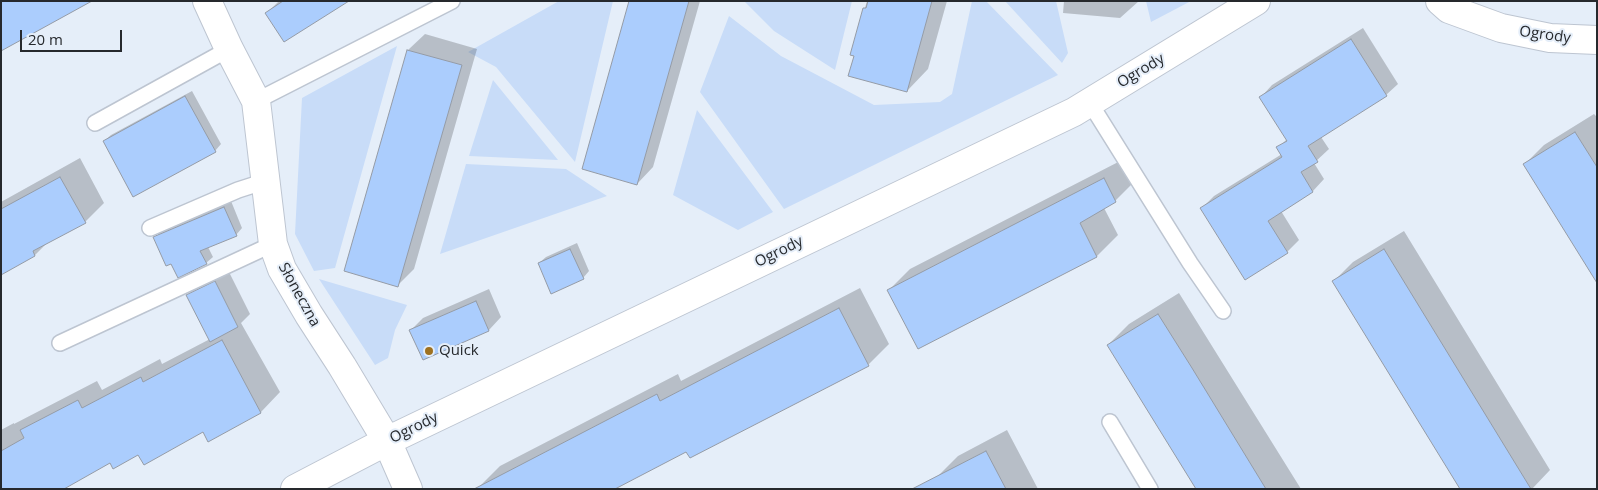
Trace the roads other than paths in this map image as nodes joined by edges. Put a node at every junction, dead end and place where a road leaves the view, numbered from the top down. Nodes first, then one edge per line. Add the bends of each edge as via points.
1 (208, 1) edge
2 (452, 1) edge
3 (1256, 1) edge
4 (1440, 1) edge
5 (1597, 40) edge
6 (229, 49) junction
7 (256, 101) junction
8 (1090, 103) junction
9 (95, 122) dead end
10 (266, 181) junction
11 (150, 228) dead end
12 (273, 244) junction
13 (1223, 311) dead end
14 (60, 343) dead end
15 (1110, 422) dead end
16 (386, 441) junction
17 (294, 489) edge
18 (408, 489) edge
19 (1150, 489) edge

1 - 6 street, Słoneczna
2 - 7 lane
3 - 8 street, Ogrody
4 - 5 street, Ogrody via 1448,9 1501,28 1550,38
6 - 7 street, Słoneczna
6 - 9 lane
7 - 10 street, Słoneczna
8 - 13 lane
8 - 16 street, Ogrody
10 - 11 lane
10 - 12 street, Słoneczna
12 - 14 lane
12 - 16 street, Słoneczna via 282,269
15 - 19 lane
16 - 17 street, Ogrody
16 - 18 street, Słoneczna

